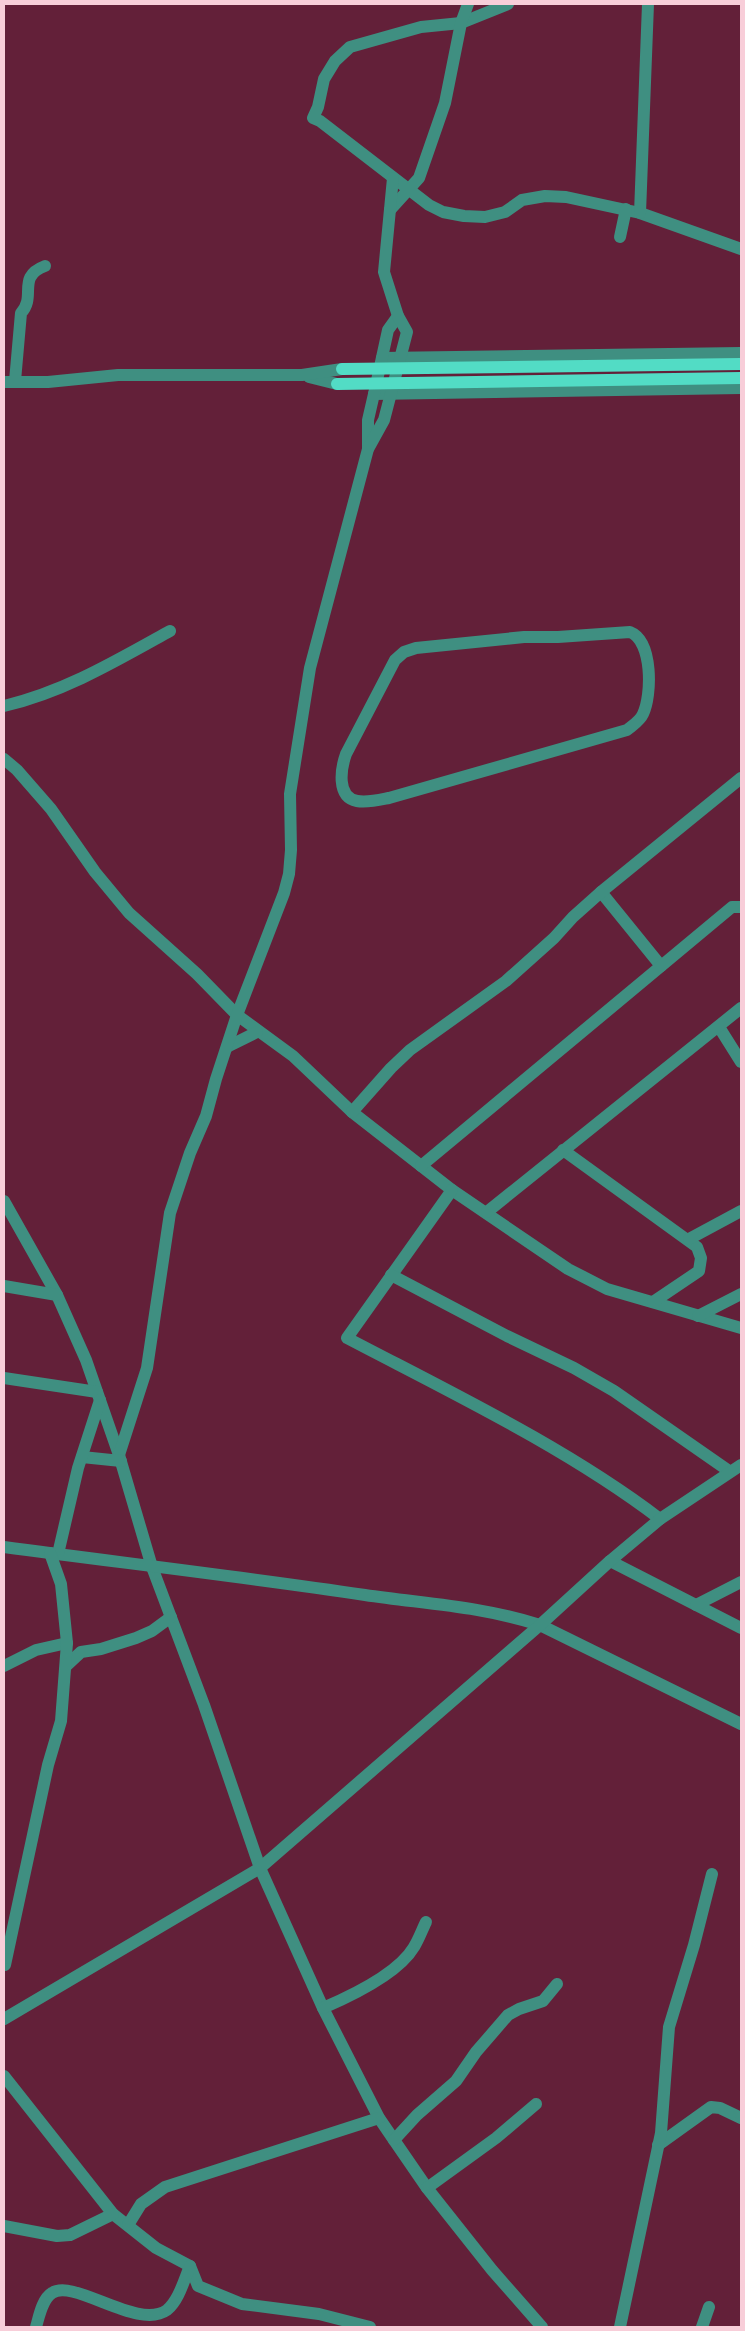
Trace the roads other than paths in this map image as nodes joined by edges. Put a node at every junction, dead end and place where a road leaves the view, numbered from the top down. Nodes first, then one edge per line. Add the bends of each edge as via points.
1 (468, 4) edge
2 (508, 4) edge
3 (648, 4) edge
4 (461, 23) junction
5 (393, 178) junction
6 (408, 189) junction
7 (626, 209) junction
8 (390, 210) junction
9 (640, 213) junction
10 (620, 237) dead end
11 (741, 249) edge
12 (45, 266) dead end
13 (398, 316) junction
14 (741, 353) edge
15 (381, 363) junction
16 (399, 363) junction
17 (741, 364) edge
18 (342, 369) joint
19 (302, 375) junction
20 (741, 378) edge
21 (9, 382) edge
22 (337, 384) joint
23 (741, 388) edge
24 (375, 389) junction
25 (392, 389) junction
26 (368, 448) junction
27 (170, 631) dead end
28 (596, 633) joint
29 (4, 706) edge
30 (4, 759) edge
31 (741, 778) edge
32 (601, 892) junction
33 (741, 907) edge
34 (661, 966) junction
35 (741, 1008) edge
36 (237, 1015) junction
37 (719, 1026) junction
38 (258, 1032) junction
39 (227, 1047) junction
40 (741, 1062) edge
41 (352, 1112) junction
42 (563, 1150) junction
43 (422, 1166) junction
44 (452, 1190) junction
45 (4, 1204) edge
46 (741, 1211) edge
47 (487, 1212) junction
48 (689, 1239) junction
49 (391, 1275) junction
50 (4, 1286) edge
51 (741, 1294) edge
52 (57, 1295) junction
53 (653, 1302) junction
54 (698, 1316) junction
55 (741, 1328) edge
56 (4, 1378) edge
57 (98, 1396) junction
58 (82, 1457) junction
59 (120, 1458) junction
60 (741, 1465) edge
61 (730, 1471) junction
62 (660, 1519) junction
63 (4, 1547) edge
64 (54, 1553) junction
65 (610, 1561) junction
66 (152, 1567) junction
67 (741, 1582) edge
68 (696, 1605) junction
69 (171, 1617) junction
70 (540, 1625) junction
71 (741, 1628) edge
72 (67, 1643) junction
73 (4, 1666) edge
74 (66, 1666) junction
75 (741, 1724) edge
76 (260, 1868) junction
77 (712, 1874) dead end
78 (426, 1922) dead end
79 (4, 1967) edge
80 (557, 1984) dead end
81 (323, 2008) junction
82 (4, 2019) edge
83 (4, 2076) edge
84 (536, 2104) dead end
85 (379, 2118) junction
86 (741, 2118) edge
87 (394, 2140) junction
88 (658, 2145) junction
89 (427, 2188) junction
90 (113, 2214) junction
91 (128, 2225) junction
92 (4, 2226) edge
93 (190, 2266) junction
94 (709, 2307) dead end
95 (36, 2327) edge
96 (370, 2327) edge
97 (542, 2327) edge
98 (620, 2327) edge
99 (702, 2327) edge

1 - 4 street
2 - 4 street
3 - 9 street
4 - 5 street via 420,27 350,47 324,78 313,118
4 - 6 street via 445,103 419,178
5 - 6 street
5 - 8 street
6 - 7 street via 429,206 464,216 505,212 522,200 545,196
6 - 8 street
7 - 9 street
7 - 10 street
8 - 13 street via 384,272
9 - 11 street
12 - 21 street via 29,276 26,307 21,313
13 - 15 street via 388,330
13 - 16 street via 407,332
14 - 16 street
15 - 16 main road
15 - 18 main road
15 - 24 street
16 - 17 main road
16 - 25 street
18 - 19 street
19 - 21 street via 118,375
19 - 22 street
20 - 25 main road
22 - 24 main road
23 - 25 street
24 - 25 main road
24 - 26 street via 368,420
25 - 26 street via 384,420
26 - 36 street via 310,668 290,794 289,874
27 - 29 street via 50,694
28 - 28 street via 524,637 404,652 395,660 346,754 342,771 344,791 357,801 389,798 627,730 643,715 646,704 648,664 645,646 637,635 630,632
30 - 36 street via 51,809 95,872 129,913
31 - 32 street
32 - 34 street
32 - 41 street via 506,981 410,1050
33 - 34 street via 732,907
34 - 43 street
35 - 37 street
36 - 38 street
36 - 39 street
37 - 40 street
37 - 42 street
38 - 39 street
38 - 41 street via 292,1056
39 - 59 street via 170,1214 147,1368
41 - 43 street
42 - 47 street
42 - 48 street
43 - 44 street
44 - 47 street
44 - 49 street
45 - 52 street
46 - 48 street
47 - 53 street via 589,1282
48 - 53 street via 701,1258 699,1271
49 - 61 street via 614,1391
49 - 62 street via 346,1338 544,1444 634,1499
50 - 52 street
51 - 54 street
52 - 57 street
53 - 54 street
54 - 55 street
56 - 57 street
57 - 58 street
57 - 59 street
58 - 59 street
58 - 64 street
59 - 66 street
60 - 61 street
61 - 62 street
62 - 65 street
63 - 64 street
64 - 66 street
64 - 72 street
65 - 68 street
65 - 70 street
66 - 69 street
66 - 70 street via 474,1608
67 - 68 street
68 - 71 street
69 - 74 street via 136,1638 81,1652
69 - 76 street
70 - 75 street
70 - 76 street
72 - 73 street via 36,1650
72 - 74 street
74 - 79 street via 61,1721
76 - 81 street
76 - 82 street
77 - 88 street via 669,2026
78 - 81 street via 413,1949 394,1968 358,1993
80 - 87 street via 543,2001 508,2016 456,2081 417,2114
81 - 85 street
83 - 90 street
84 - 89 street via 496,2138
85 - 87 street
85 - 91 street via 165,2187 140,2204
86 - 88 street via 711,2107
87 - 89 street
88 - 98 street
89 - 97 street
90 - 91 street
90 - 92 street via 70,2235 57,2236
91 - 93 street via 156,2248
93 - 95 street via 175,2300 166,2311 154,2315 141,2314 64,2290 52,2292 46,2299
93 - 96 street via 198,2286 229,2299 257,2307 318,2314
94 - 99 street

